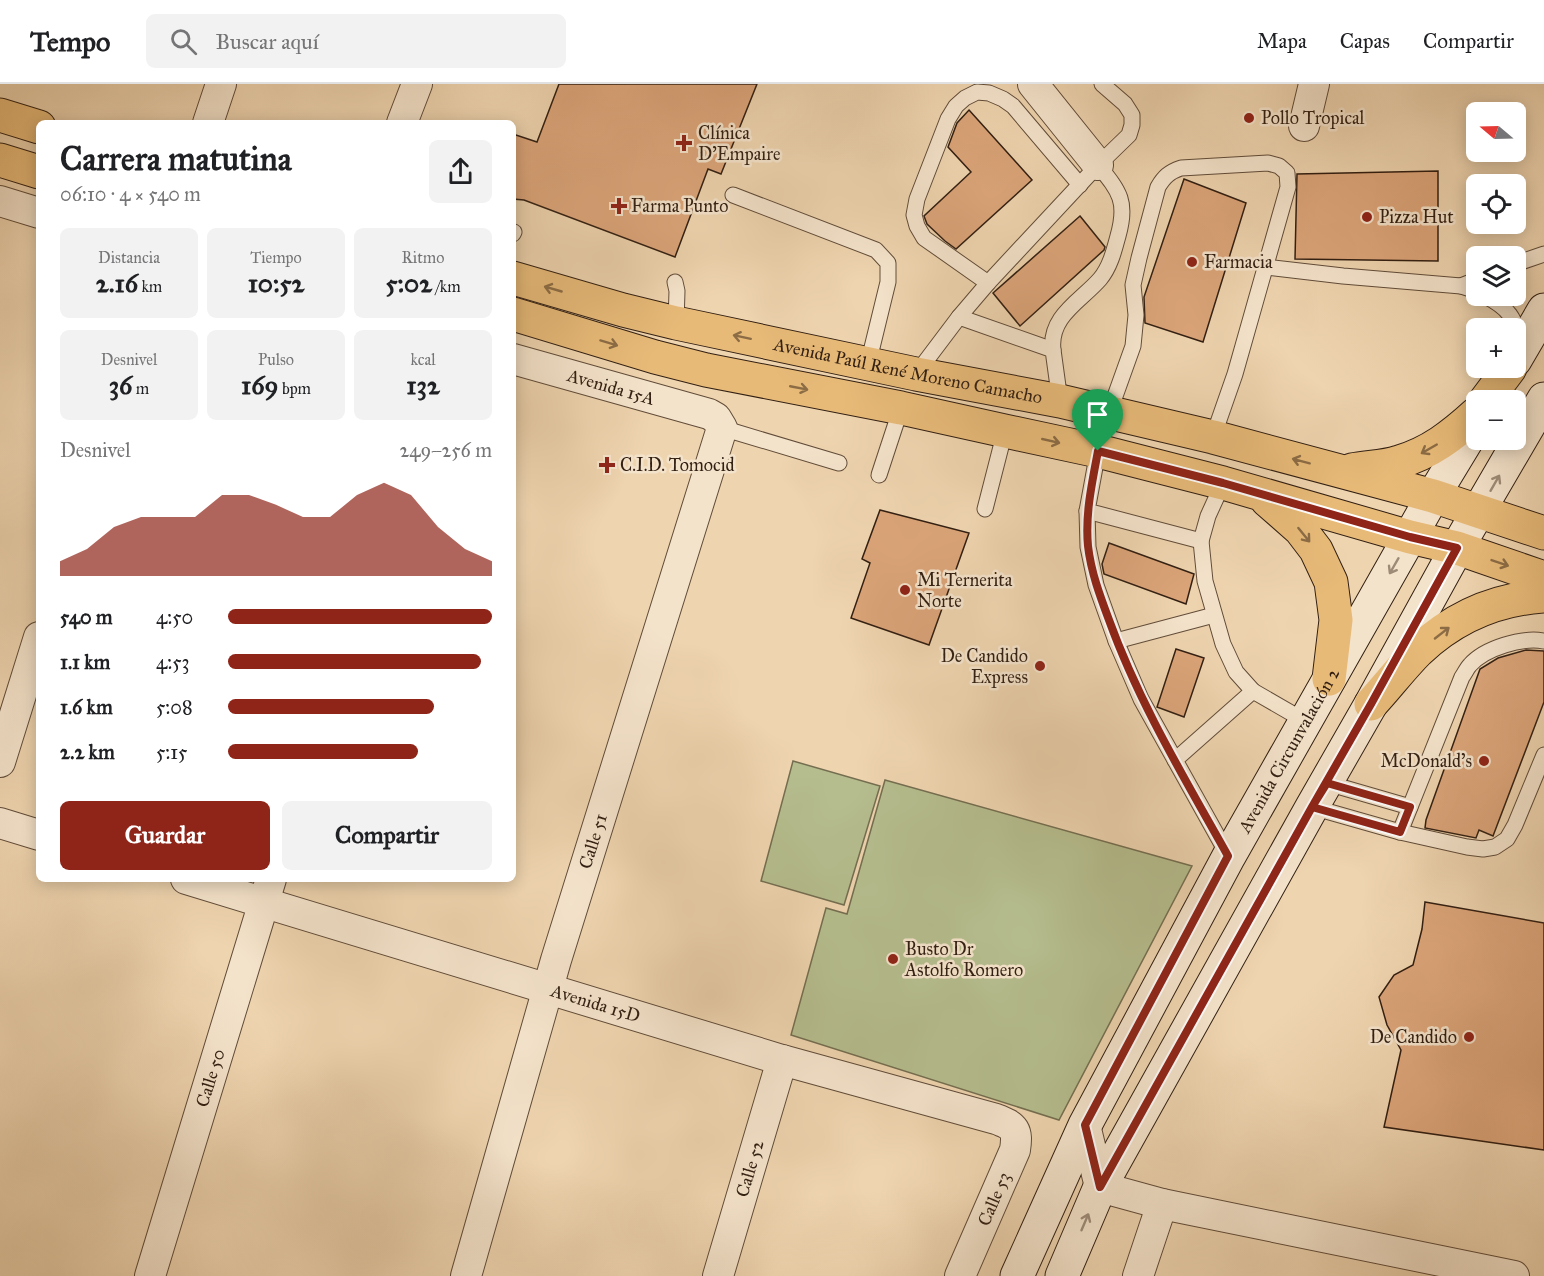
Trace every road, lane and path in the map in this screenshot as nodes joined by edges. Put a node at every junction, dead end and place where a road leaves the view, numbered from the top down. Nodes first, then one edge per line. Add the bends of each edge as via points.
1 (220, 84) edge
2 (417, 84) edge
3 (1033, 84) edge
4 (1102, 84) edge
5 (1314, 84) edge
6 (0, 115) edge
7 (209, 120) edge
8 (403, 120) edge
9 (36, 126) edge
10 (1304, 126) dead end
11 (0, 160) edge
12 (36, 171) edge
13 (1089, 175) junction
14 (733, 195) dead end
15 (0, 201) edge
16 (36, 212) edge
17 (1544, 254) edge
18 (1526, 260) edge
19 (1266, 267) junction
20 (516, 279) edge
21 (675, 282) dead end
22 (988, 283) junction
23 (1466, 284) edge
24 (1461, 286) junction
25 (1466, 288) edge
26 (1501, 306) edge
27 (1544, 310) edge
28 (516, 315) edge
29 (959, 317) junction
30 (1512, 318) edge
31 (676, 323) junction
32 (1526, 341) edge
33 (1053, 350) junction
34 (516, 360) edge
35 (868, 364) junction
36 (916, 374) junction
37 (1544, 399) edge
38 (1060, 401) junction
39 (901, 408) junction
40 (1108, 413) junction
41 (716, 421) junction
42 (1466, 423) edge
43 (1005, 430) junction
44 (1213, 437) junction
45 (1466, 442) edge
46 (1098, 451) junction
47 (839, 463) dead end
48 (1340, 472) junction
49 (879, 475) dead end
50 (1223, 483) junction
51 (1262, 495) junction
52 (1433, 496) junction
53 (985, 509) dead end
54 (1087, 511) junction
55 (1479, 511) junction
56 (1544, 533) edge
57 (1410, 537) junction
58 (1201, 541) junction
59 (1457, 548) junction
60 (1544, 578) edge
61 (1544, 596) edge
62 (1214, 615) junction
63 (1544, 640) edge
64 (1116, 641) junction
65 (36, 647) edge
66 (1329, 680) junction
67 (1252, 691) junction
68 (1371, 704) junction
69 (1305, 721) junction
70 (1544, 755) edge
71 (1175, 760) junction
72 (0, 762) edge
73 (1319, 795) junction
74 (1410, 807) junction
75 (0, 823) edge
76 (1400, 832) junction
77 (36, 834) edge
78 (1228, 856) junction
79 (206, 882) edge
80 (267, 891) edge
81 (548, 988) junction
82 (782, 1060) junction
83 (1007, 1123) joint
84 (1085, 1125) junction
85 (1100, 1187) junction
86 (1162, 1204) junction
87 (150, 1276) edge
88 (466, 1276) edge
89 (718, 1276) edge
90 (960, 1276) edge
91 (1017, 1276) edge
92 (1062, 1276) edge
93 (1138, 1276) edge
94 (1514, 1276) edge

1 - 7 street
2 - 8 street
3 - 13 street
4 - 13 lane via 1125,104 1132,115 1132,125 1129,135
5 - 10 street
6 - 9 main road
11 - 12 main road
13 - 22 lane
13 - 22 lane via 1003,99 977,92 956,106 914,215 924,238
13 - 33 lane via 1116,187 1123,207 1122,221 1107,267 1061,318 1052,339
14 - 35 lane via 876,250 888,263 888,282
15 - 16 street
17 - 18 lane
19 - 24 lane
19 - 40 lane via 1288,187 1287,173 1279,166 1261,163 1170,172 1158,187 1139,258 1133,285 1133,346
19 - 44 lane
31 -> 20 main road, Avenida Paúl René Moreno Camacho
21 - 31 lane
22 - 29 lane
23 - 24 lane
24 - 25 lane
26 - 30 lane
27 - 32 main road
28 -> 39 main road via 686,365
29 - 33 lane
29 - 36 lane
35 -> 31 main road, Avenida Paúl René Moreno Camacho
33 - 38 lane
34 - 41 street, Avenida 15A
35 - 36 main road, Avenida Paúl René Moreno Camacho
36 - 38 main road, Avenida Paúl René Moreno Camacho
55 -> 37 main road
38 - 40 main road, Avenida Paúl René Moreno Camacho
39 - 43 main road
39 - 49 lane
40 - 44 main road, Avenida Paúl René Moreno Camacho
41 - 47 lane
41 - 81 street, Calle 51
42 -> 48 main road via 1424,453 1398,463
43 -> 46 main road
43 - 53 lane
48 -> 44 main road, Avenida Paúl René Moreno Camacho
45 - 52 main road, Avenida Circunvalación 2
46 - 50 main road
46 - 54 lane
48 - 52 main road, Avenida Paúl René Moreno Camacho
50 - 51 main road
50 - 58 lane
51 - 57 main road
51 -> 66 main road via 1300,529 1316,550 1331,582 1335,620
52 - 55 main road, Avenida Paúl René Moreno Camacho
52 - 57 main road, Avenida Circunvalación 2
54 - 58 lane
54 - 64 lane via 1088,547 1096,585
55 - 56 main road, Avenida Paúl René Moreno Camacho
55 - 59 main road
57 - 59 main road
57 -> 66 main road, Avenida Circunvalación 2
58 - 62 lane
59 -> 60 main road
59 - 68 main road
68 -> 61 main road via 1418,651 1467,615 1493,604
62 - 64 lane
62 - 67 lane via 1236,672
63 - 74 lane via 1509,644 1470,665
64 - 71 lane via 1141,699
65 - 72 street
66 - 69 main road, Avenida Circunvalación 2
67 - 69 lane
67 - 71 lane
68 - 73 main road
69 - 78 main road, Avenida Circunvalación 2
70 - 76 lane via 1515,825 1507,839 1495,847 1467,847
71 - 78 lane
73 - 74 lane
73 - 76 lane
73 - 85 main road
74 - 76 lane
75 - 77 street
78 - 84 main road, Avenida Circunvalación 2
79 - 80 street, Avenida 15D
80 - 81 street, Avenida 15D
80 - 87 street, Calle 50
81 - 82 street, Avenida 15D
81 - 88 street, Calle 51
82 - 83 street, Avenida 15D
82 - 89 street, Calle 52
83 - 90 street, Calle 53 via 1014,1128 1017,1138 1015,1150
84 - 85 street
84 - 91 main road, Avenida Circunvalación 2
85 - 86 street
92 -> 85 main road
86 - 93 street
86 - 94 street

